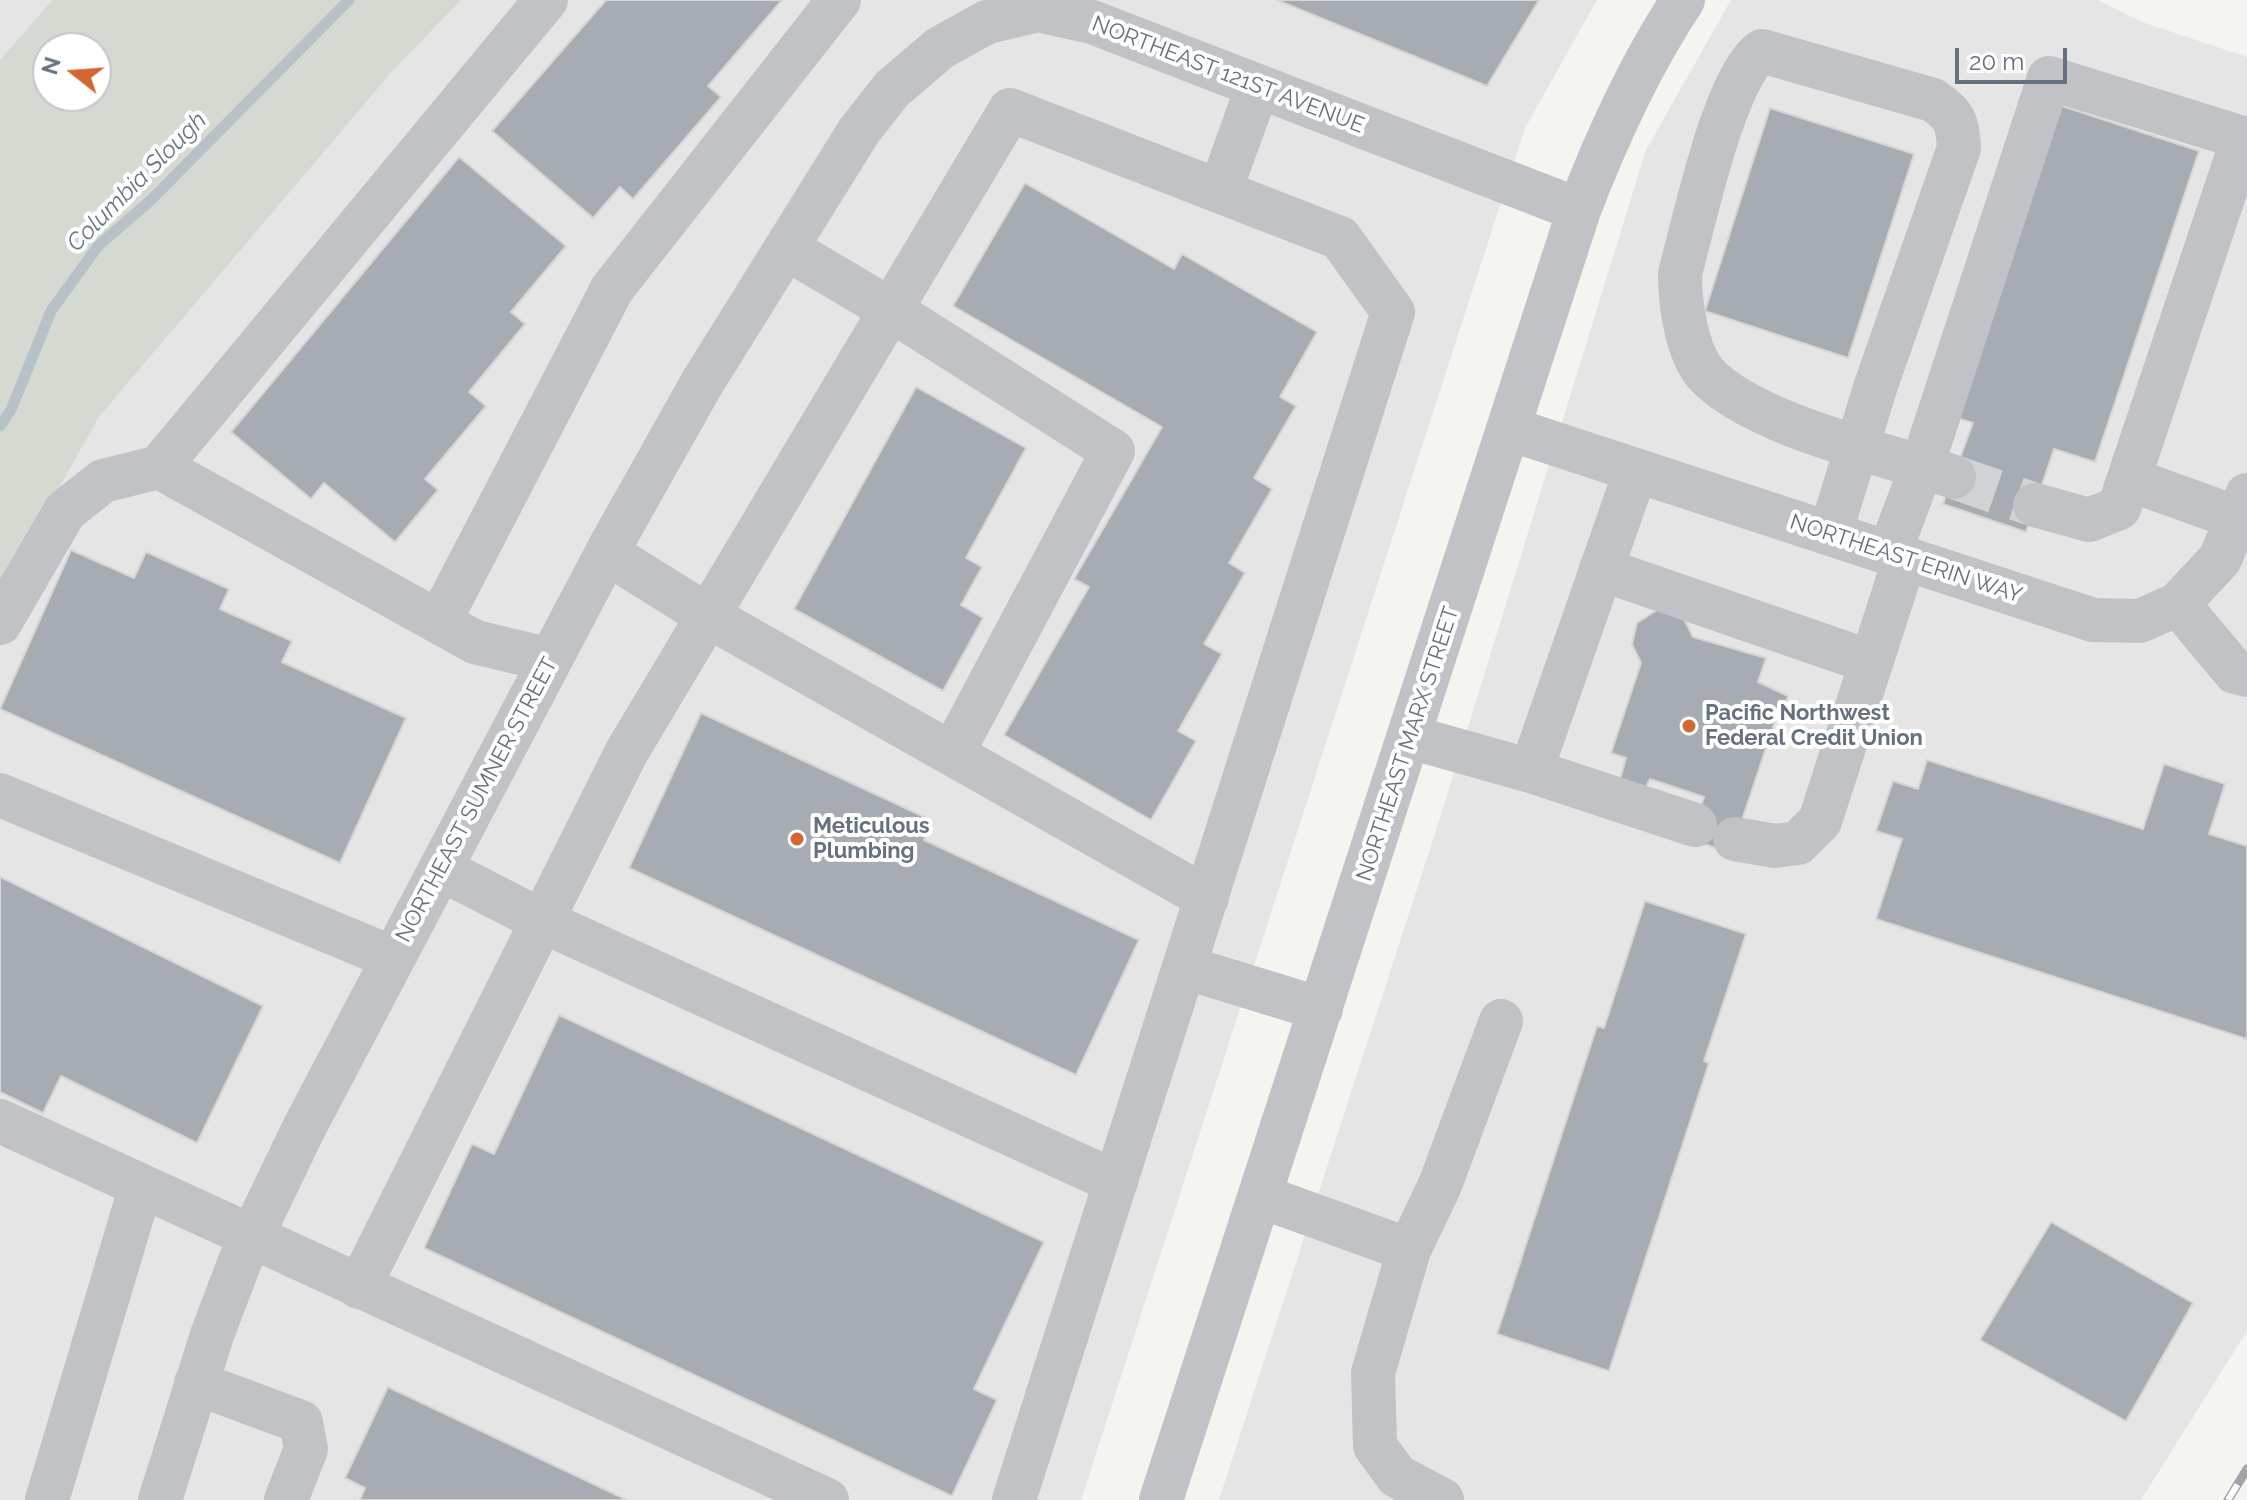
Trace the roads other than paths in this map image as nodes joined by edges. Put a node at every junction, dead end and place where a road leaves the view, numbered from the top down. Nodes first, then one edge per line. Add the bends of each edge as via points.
1 (546, 0) edge
2 (839, 0) edge
3 (1683, 0) edge
4 (988, 11) edge
5 (1258, 86) junction
6 (859, 131) joint
7 (1220, 191) junction
8 (2236, 193) edge
9 (1579, 210) junction
10 (786, 248) junction
11 (891, 310) junction
12 (1510, 429) junction
13 (1858, 448) junction
14 (159, 467) junction
15 (1636, 470) junction
16 (1938, 471) junction
17 (2129, 479) junction
18 (2035, 505) tunnel mouth
19 (2239, 529) edge
20 (1830, 534) junction
21 (607, 553) junction
22 (1897, 556) junction
23 (1601, 569) junction
24 (2178, 604) junction
25 (708, 616) junction
26 (439, 622) junction
27 (0, 623) edge
28 (550, 660) junction
29 (1871, 662) junction
30 (2247, 675) edge
31 (1410, 737) junction
32 (952, 754) junction
33 (1531, 771) junction
34 (0, 795) edge
35 (1695, 825) dead end
36 (1735, 839) dead end
37 (441, 869) junction
38 (1207, 898) junction
39 (542, 921) junction
40 (393, 958) junction
41 (1184, 967) junction
42 (1321, 1009) junction
43 (1501, 1021) dead end
44 (0, 1121) edge
45 (1116, 1182) junction
46 (141, 1186) junction
47 (1260, 1196) junction
48 (250, 1237) junction
49 (1409, 1250) junction
50 (359, 1287) junction
51 (196, 1383) junction
52 (47, 1500) edge
53 (160, 1500) edge
54 (286, 1500) edge
55 (827, 1500) edge
56 (1014, 1500) edge
57 (1161, 1500) edge
58 (1442, 1500) edge

1 - 14 street
2 - 26 street via 612,289
3 - 9 street, NORTHEAST MARX STREET via 1629,92
4 - 5 street, NORTHEAST 121ST AVENUE via 1038,10 1092,22
4 - 6 street, NORTHEAST 121ST AVENUE via 892,89
5 - 7 street
5 - 9 street, NORTHEAST 121ST AVENUE
6 - 10 street, NORTHEAST SUMNER STREET
7 - 11 street via 1010,110
7 - 38 street via 1340,238 1393,312
8 - 16 street via 2243,138 2049,78
8 - 17 street
9 - 12 street, NORTHEAST MARX STREET
10 - 11 street
10 - 21 street, NORTHEAST SUMNER STREET via 702,383
11 - 25 street
11 - 32 street via 1113,451
12 - 15 street, NORTHEAST ERIN WAY
12 - 31 street, NORTHEAST MARX STREET
13 - 13 street via 1959,148 1958,131 1954,115 1933,100 1762,51 1753,57 1729,100 1680,273 1688,334 1703,370 1742,402
13 - 16 street
13 - 20 street
14 - 26 street
14 - 27 street via 103,481 65,511
15 - 20 street, NORTHEAST ERIN WAY
15 - 23 street
16 - 22 street
17 - 18 street via 2119,508 2089,520
17 - 19 street
19 - 24 street, NORTHEAST ERIN WAY via 2220,559
20 - 22 street, NORTHEAST ERIN WAY
21 - 25 street
21 - 28 street, NORTHEAST SUMNER STREET
22 - 24 street, NORTHEAST ERIN WAY via 2093,620 2140,621
22 - 29 street
23 - 29 street
23 - 33 street
24 - 30 street via 2235,672
25 - 32 street
25 - 39 street via 626,753
26 - 28 street via 475,642
28 - 37 street, NORTHEAST SUMNER STREET
29 - 36 street via 1820,821 1798,843 1775,846
31 - 33 street
31 - 42 street, NORTHEAST MARX STREET
32 - 38 street
33 - 35 street
34 - 40 street
37 - 39 street
37 - 40 street, NORTHEAST SUMNER STREET
38 - 41 street
39 - 45 street
39 - 50 street
40 - 48 street, NORTHEAST SUMNER STREET
41 - 42 street
41 - 45 street
42 - 47 street, NORTHEAST MARX STREET
43 - 49 street via 1440,1185
44 - 46 street
45 - 56 street
46 - 48 street
46 - 52 street
47 - 49 street
47 - 57 street, NORTHEAST MARX STREET
48 - 50 street
48 - 51 street, NORTHEAST SUMNER STREET
49 - 58 street via 1373,1373 1375,1446 1397,1476
50 - 55 street
51 - 53 street, NORTHEAST SUMNER STREET
51 - 54 street via 301,1422 306,1449

